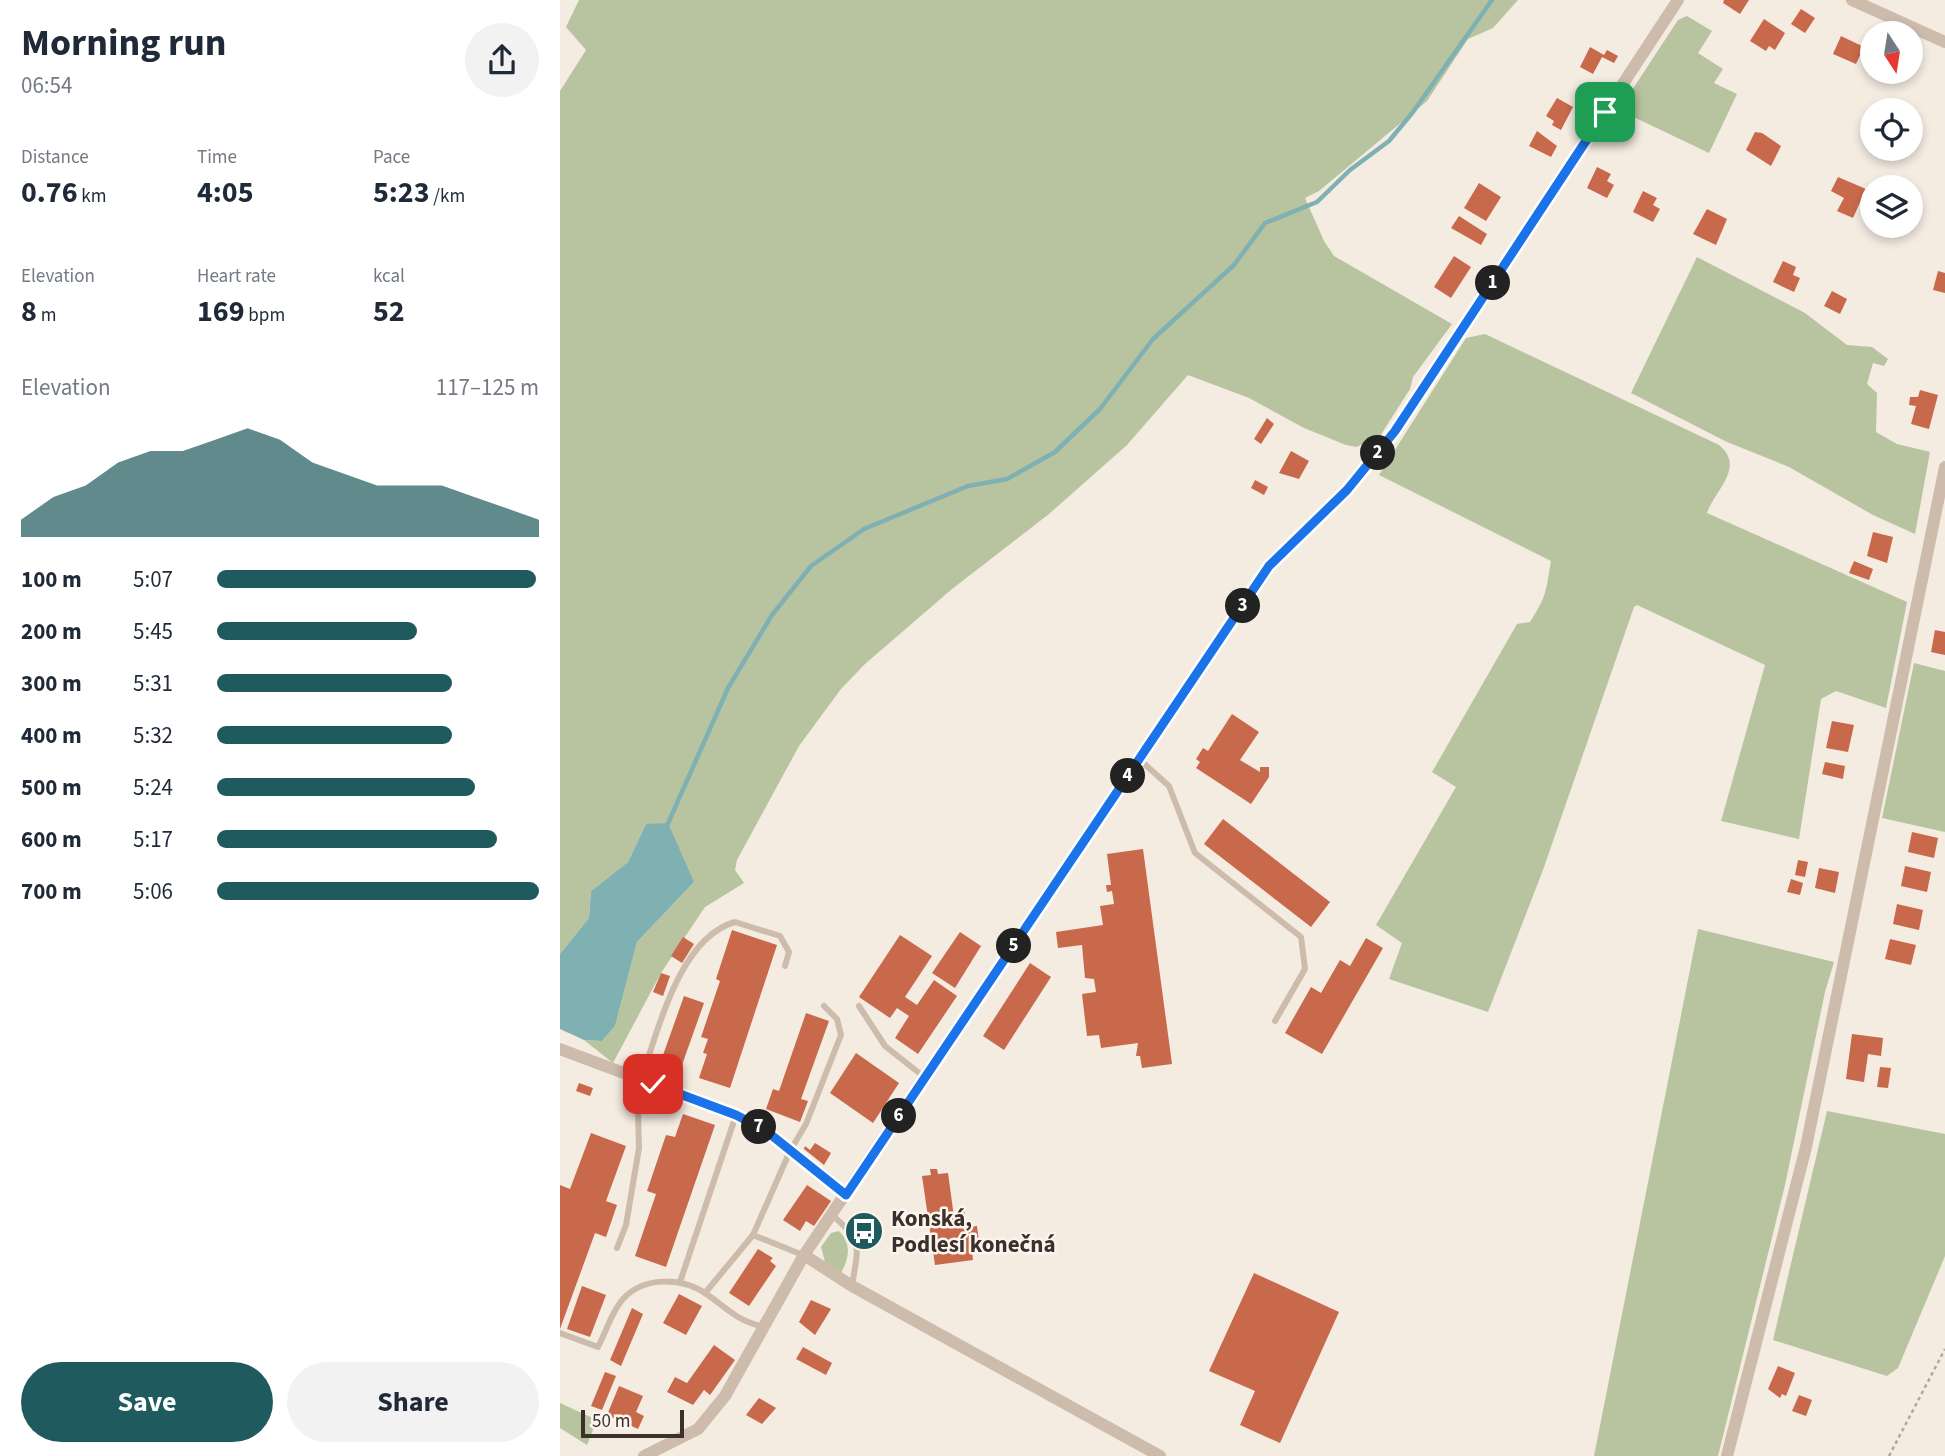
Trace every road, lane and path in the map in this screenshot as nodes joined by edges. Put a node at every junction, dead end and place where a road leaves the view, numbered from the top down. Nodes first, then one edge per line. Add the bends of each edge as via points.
1 (1678, 0) edge
2 (1852, 0) edge
3 (1945, 41) edge
4 (1945, 467) edge
5 (1140, 760) junction
6 (785, 966) dead end
7 (824, 1006) dead end
8 (859, 1006) dead end
9 (1275, 1021) dead end
10 (560, 1049) edge
11 (925, 1077) junction
12 (647, 1081) junction
13 (736, 1115) junction
14 (790, 1151) junction
15 (846, 1195) junction
16 (832, 1214) junction
17 (753, 1235) junction
18 (617, 1248) dead end
19 (804, 1255) junction
20 (680, 1282) junction
21 (852, 1286) junction
22 (705, 1293) junction
23 (764, 1327) junction
24 (560, 1333) edge
25 (1945, 1349) edge
26 (644, 1456) edge
27 (1160, 1456) edge
28 (1727, 1456) edge
29 (1889, 1456) edge

1 - 5 street via 1395,431 1347,490 1269,566
2 - 3 street
4 - 28 street via 1805,1147
5 - 9 lane via 1169,786 1195,853 1301,937 1305,969
5 - 11 street
6 - 12 lane via 789,952 780,936 735,922 709,933 676,985
7 - 14 lane via 837,1019 841,1035 806,1124
8 - 11 lane via 886,1046
10 - 12 street
11 - 15 street
12 - 13 street
12 - 18 lane via 638,1112 639,1148 626,1225
13 - 14 street via 765,1130
13 - 20 lane
14 - 15 street
14 - 17 lane
15 - 16 street
16 - 19 street
16 - 21 lane via 853,1233 858,1248
17 - 19 lane
17 - 22 lane
19 - 21 street
19 - 23 street
20 - 22 lane
20 - 24 lane via 669,1280 622,1300 598,1347
21 - 27 street
22 - 23 lane via 736,1318
23 - 26 street via 725,1396 698,1429
25 - 29 path

